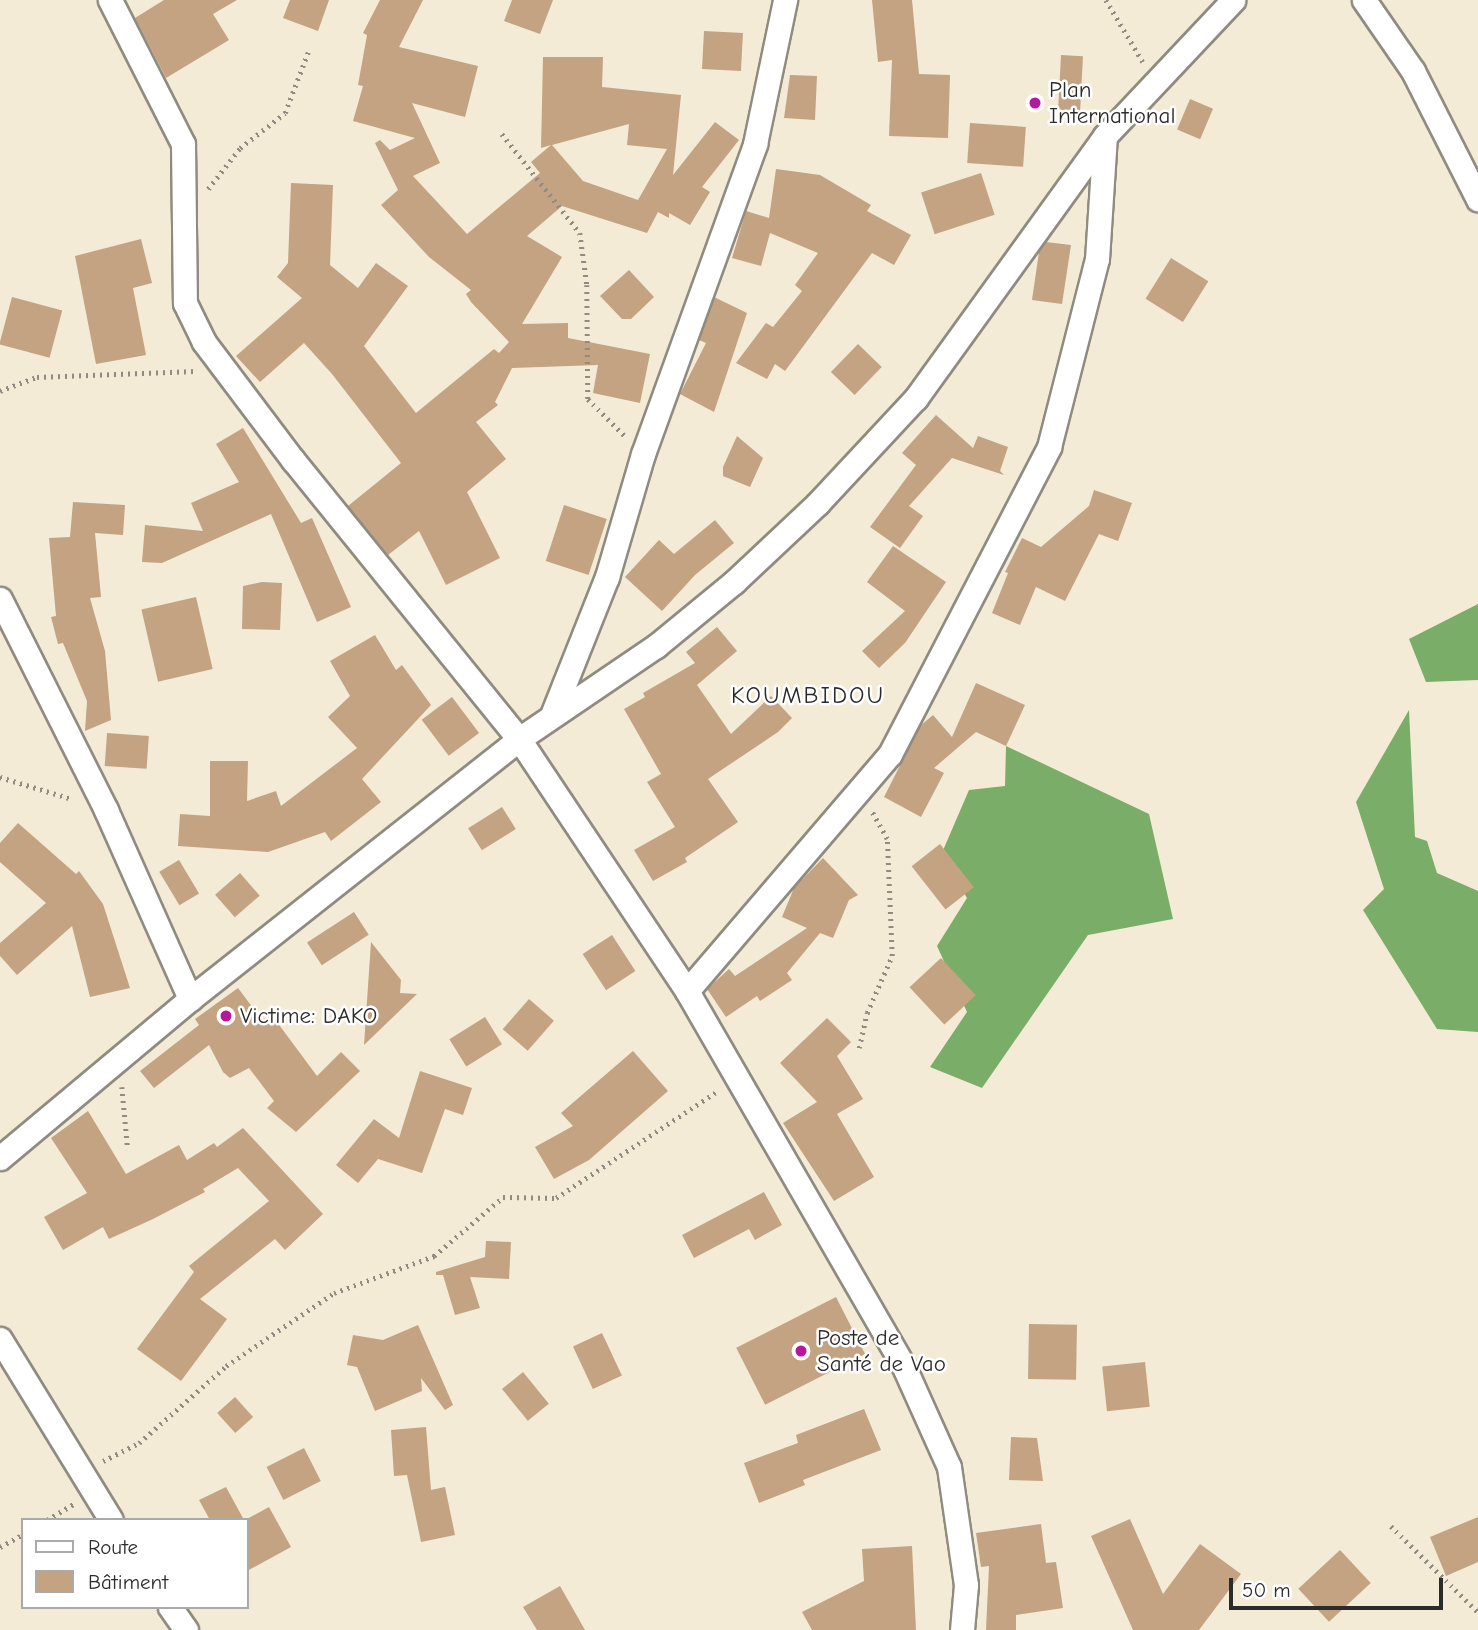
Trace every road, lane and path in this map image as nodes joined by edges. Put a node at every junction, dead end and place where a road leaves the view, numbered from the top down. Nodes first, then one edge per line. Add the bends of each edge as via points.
1 (110, 0) edge
2 (785, 0) edge
3 (1106, 0) edge
4 (1233, 0) edge
5 (1364, 0) edge
6 (308, 52) dead end
7 (1155, 83) junction
8 (502, 134) dead end
9 (1105, 136) junction
10 (1478, 199) edge
11 (184, 220) junction
12 (225, 370) junction
13 (0, 391) edge
14 (643, 454) junction
15 (0, 599) edge
16 (552, 715) junction
17 (519, 739) junction
18 (0, 777) edge
19 (859, 790) junction
20 (106, 810) junction
21 (687, 991) junction
22 (190, 999) junction
23 (859, 1048) dead end
24 (119, 1059) junction
25 (737, 1078) junction
26 (128, 1150) dead end
27 (0, 1158) edge
28 (0, 1339) edge
29 (80, 1473) junction
30 (110, 1518) edge
31 (1391, 1526) dead end
32 (21, 1535) edge
33 (0, 1547) edge
34 (171, 1609) edge
35 (1478, 1612) edge
36 (186, 1630) edge
37 (962, 1630) edge

1 - 11 street via 183,144
2 - 14 street via 755,144
3 - 7 path
4 - 7 street
5 - 10 street via 1413,71
6 - 11 path via 285,113 240,148
7 - 9 street
8 - 14 path via 580,233 587,285 588,399
9 - 16 street via 916,398 817,503 734,582 656,646
9 - 19 street via 1097,259 1049,447 890,754
11 - 12 street via 185,303 204,342
12 - 13 path via 37,377
12 - 17 street
14 - 16 street via 607,577
15 - 20 street
16 - 17 street
17 - 21 street
17 - 22 street
18 - 20 path
19 - 21 street
19 - 23 path via 887,839 892,956 867,1013
20 - 22 street
21 - 25 street
22 - 24 street
24 - 26 path
24 - 27 street
25 - 29 path via 556,1198 503,1197 434,1256 334,1293 226,1366 139,1443
25 - 37 street via 905,1369 949,1467 966,1586
28 - 29 street
29 - 30 street
31 - 35 path
32 - 33 path
34 - 36 street

